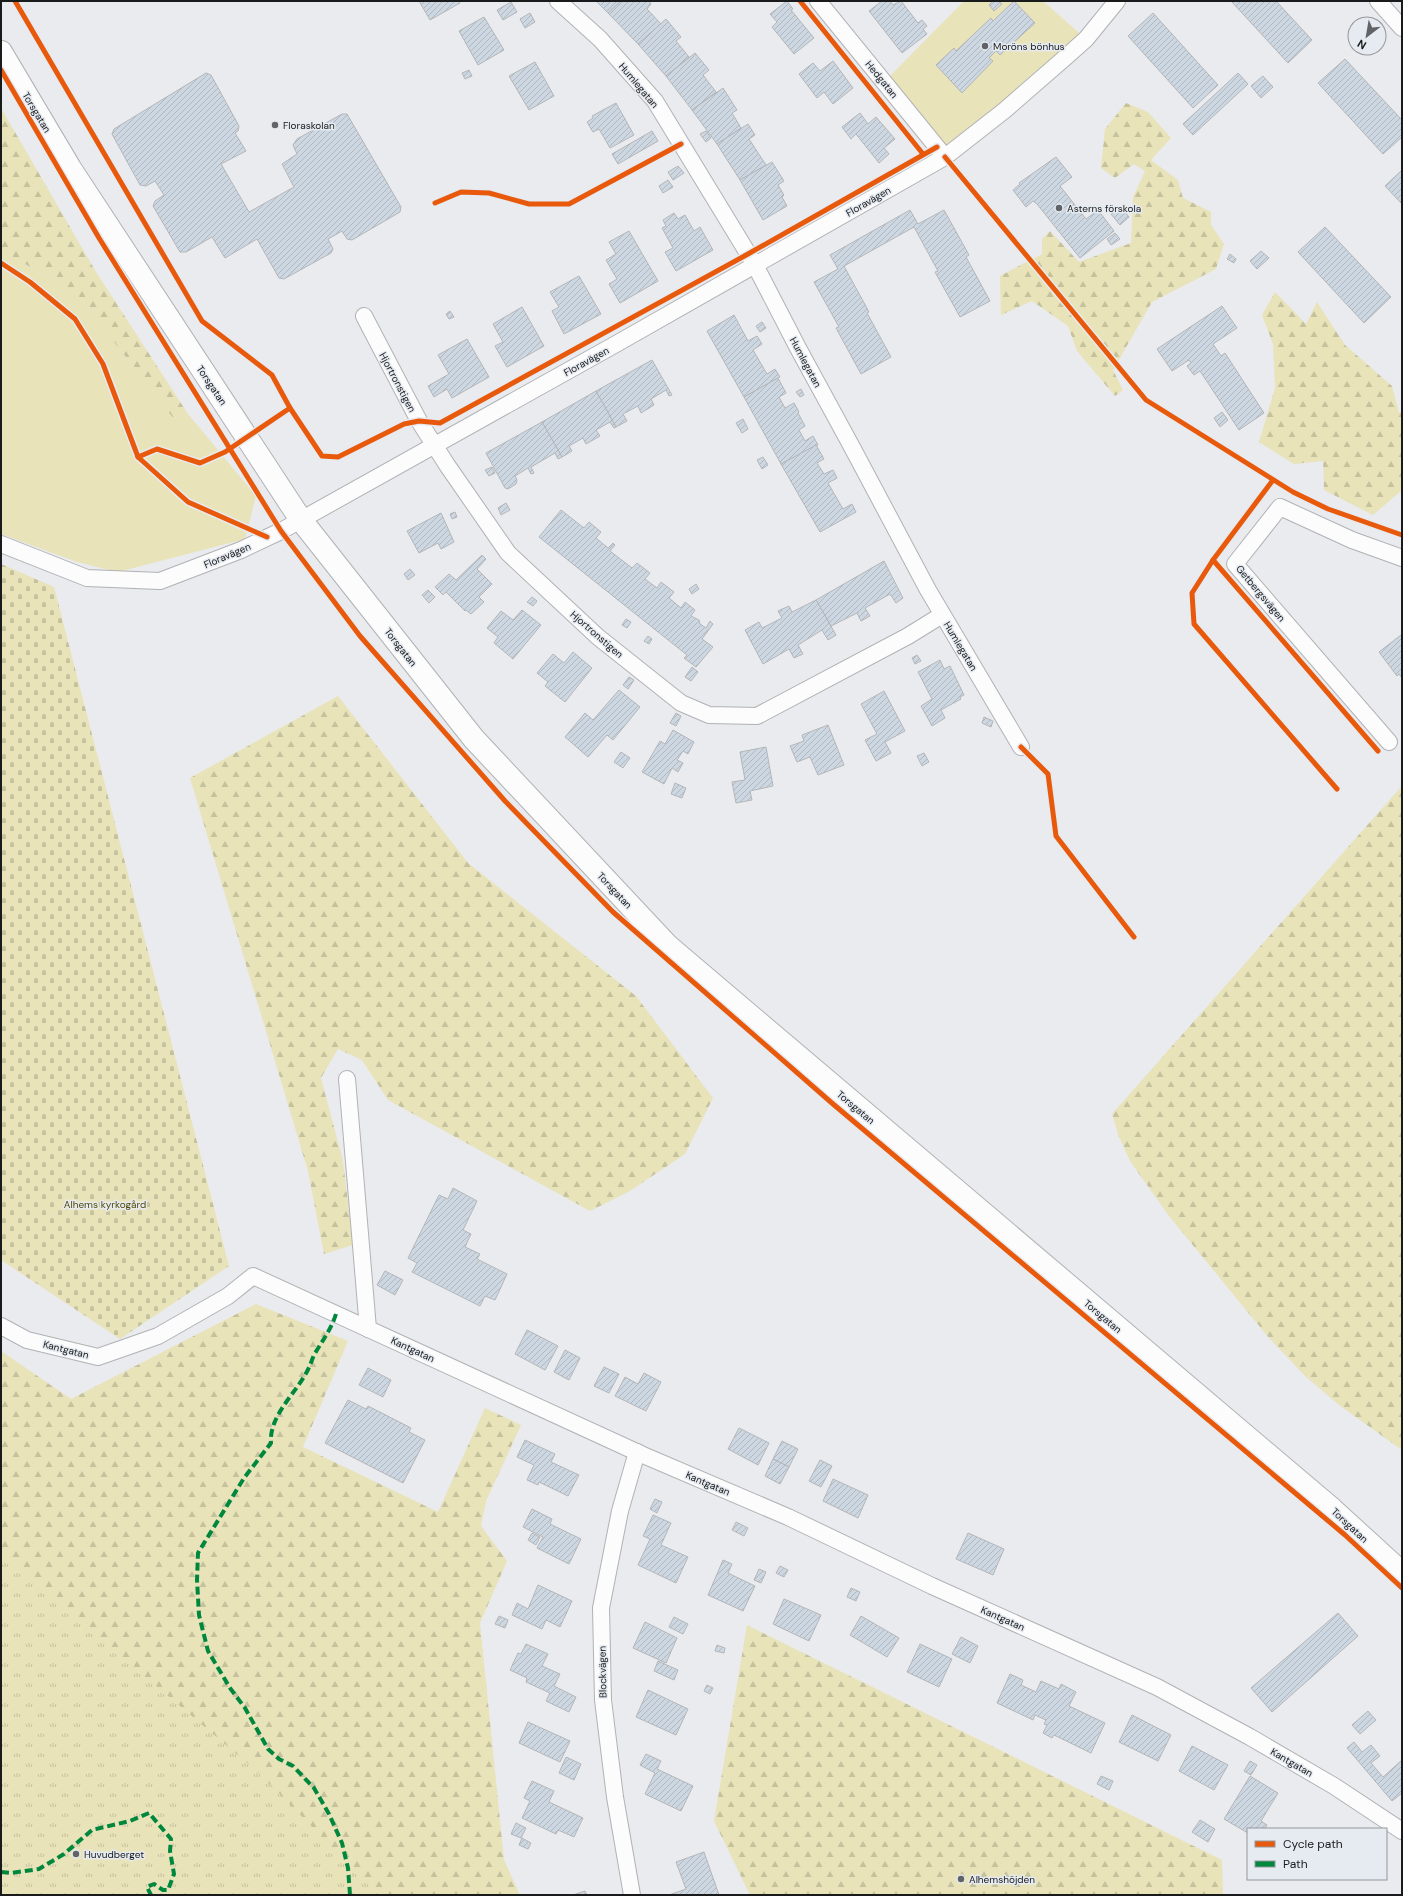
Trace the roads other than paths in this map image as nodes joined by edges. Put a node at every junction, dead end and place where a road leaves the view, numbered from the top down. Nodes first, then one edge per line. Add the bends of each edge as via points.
1 (558, 1) edge
2 (818, 1) edge
3 (1117, 1) edge
4 (1378, 1) edge
5 (1402, 28) edge
6 (1, 52) edge
7 (945, 157) junction
8 (756, 265) junction
9 (364, 316) dead end
10 (435, 445) junction
11 (301, 520) junction
12 (1, 544) edge
13 (1402, 558) edge
14 (942, 615) junction
15 (1389, 742) dead end
16 (1021, 747) dead end
17 (347, 1079) dead end
18 (1, 1326) edge
19 (368, 1329) junction
20 (637, 1452) junction
21 (1402, 1573) edge
22 (1402, 1831) edge
23 (632, 1895) edge

1 - 8 street, Humlegatan via 600,39 655,101
2 - 7 street, Hedgatan
3 - 7 street, Floravägen via 1086,39 1005,110
4 - 5 street
6 - 11 main road, Torsgatan via 70,168
7 - 8 street, Floravägen
8 - 10 street, Floravägen
8 - 14 street, Humlegatan
9 - 10 street, Hjortronstigen via 401,389
10 - 11 street, Floravägen
10 - 14 street, Hjortronstigen via 508,553 598,637 682,703 709,715 757,716 908,636
11 - 12 street, Floravägen via 241,550 160,581 87,578
11 - 21 main road, Torsgatan via 474,739 668,946 1332,1509
13 - 15 street, Getbergsvägen via 1352,540 1280,507 1235,564
14 - 16 street, Humlegatan
17 - 19 street
18 - 19 street, Kantgatan via 27,1340 98,1357 158,1336 228,1296 253,1276
19 - 20 street, Kantgatan
20 - 22 street, Kantgatan via 788,1517 932,1586 1157,1687 1315,1775
20 - 23 street, Blockvägen via 620,1511 601,1608 603,1700 614,1797

